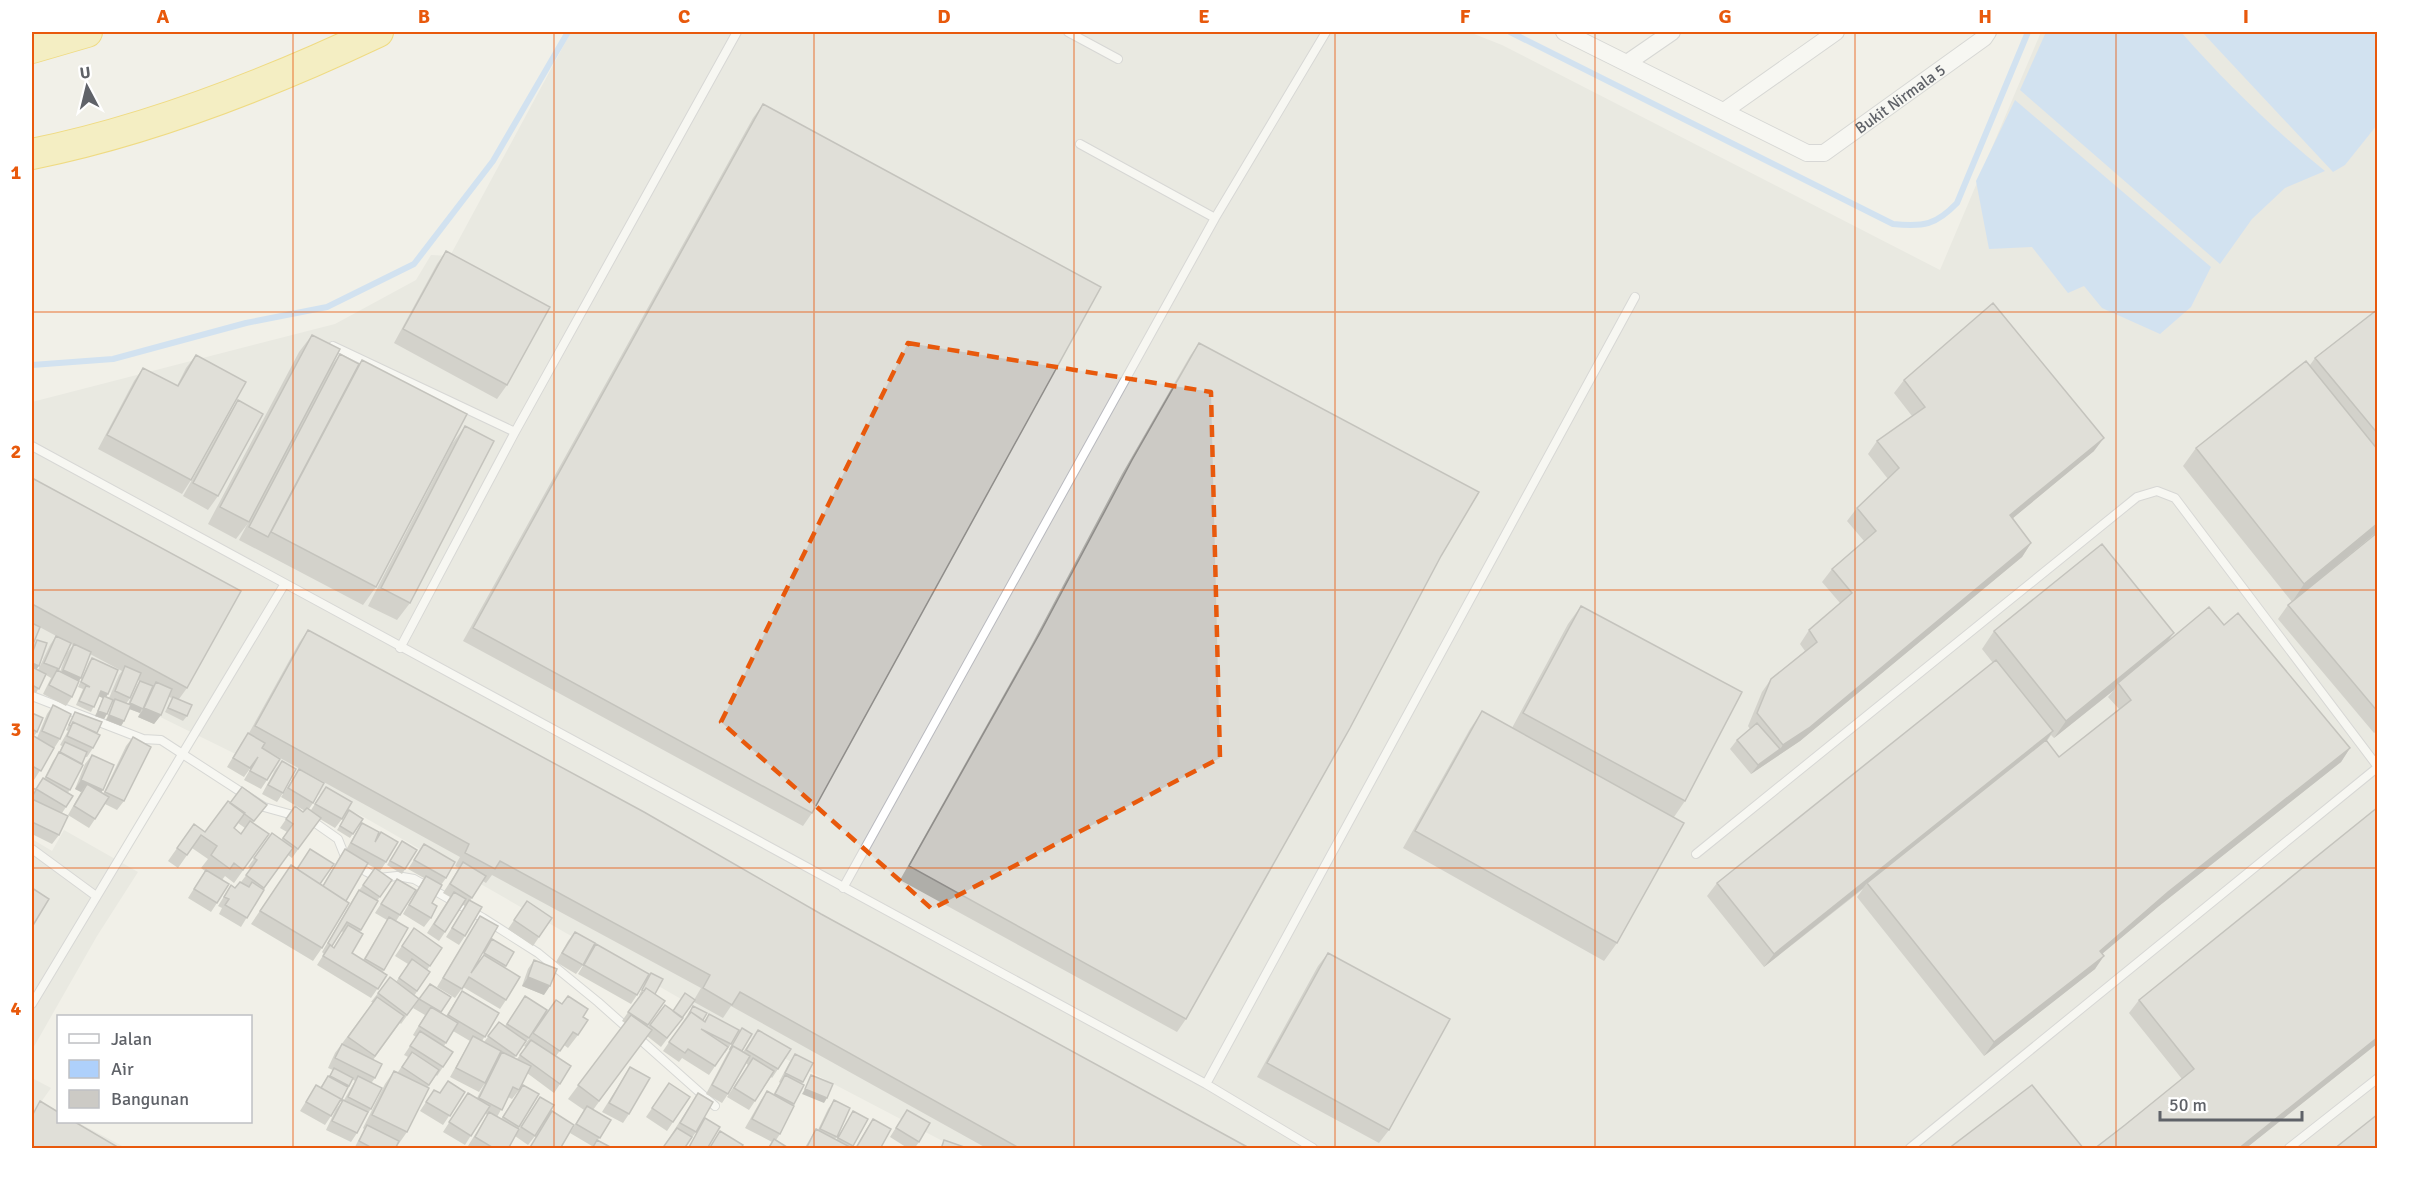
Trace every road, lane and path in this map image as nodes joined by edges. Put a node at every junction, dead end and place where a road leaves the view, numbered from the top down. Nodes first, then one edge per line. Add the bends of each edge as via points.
1 (87, 32) edge
2 (378, 32) edge
3 (737, 32) edge
4 (1068, 32) edge
5 (1326, 32) edge
6 (1564, 32) edge
7 (1672, 32) edge
8 (1836, 32) edge
9 (1988, 32) edge
10 (32, 48) edge
11 (1118, 59) dead end
12 (1627, 63) junction
13 (1724, 111) junction
14 (1080, 144) dead end
15 (32, 154) edge
16 (1215, 218) junction
17 (1635, 297) dead end
18 (333, 346) edge
19 (515, 432) junction
20 (32, 446) edge
21 (284, 585) junction
22 (400, 648) junction
23 (32, 696) edge
24 (181, 755) junction
25 (32, 849) edge
26 (1696, 854) dead end
27 (843, 888) junction
28 (96, 896) junction
29 (32, 1004) edge
30 (2378, 1078) edge
31 (1206, 1084) junction
32 (715, 1106) edge
33 (1313, 1149) edge
34 (1910, 1149) edge
35 (2289, 1149) edge

1 - 10 highway
2 - 15 highway via 196,108
3 - 19 lane
4 - 11 lane
5 - 16 lane
6 - 12 street
7 - 12 street
8 - 13 street
9 - 13 street, Bukit Nirmala 5 via 1824,153 1808,153
12 - 13 street
14 - 16 lane
16 - 27 lane
17 - 31 lane
18 - 19 lane
19 - 22 lane
20 - 21 lane
21 - 22 lane
21 - 24 lane
22 - 27 lane
23 - 24 lane via 143,739 161,740
24 - 28 lane
24 - 32 lane via 264,807 311,820 338,839 346,859 367,872 379,878 414,879 538,954
25 - 28 lane
26 - 34 lane via 2137,497 2157,491 2175,498 2378,767
27 - 31 lane
28 - 29 lane
30 - 35 lane
31 - 33 lane

